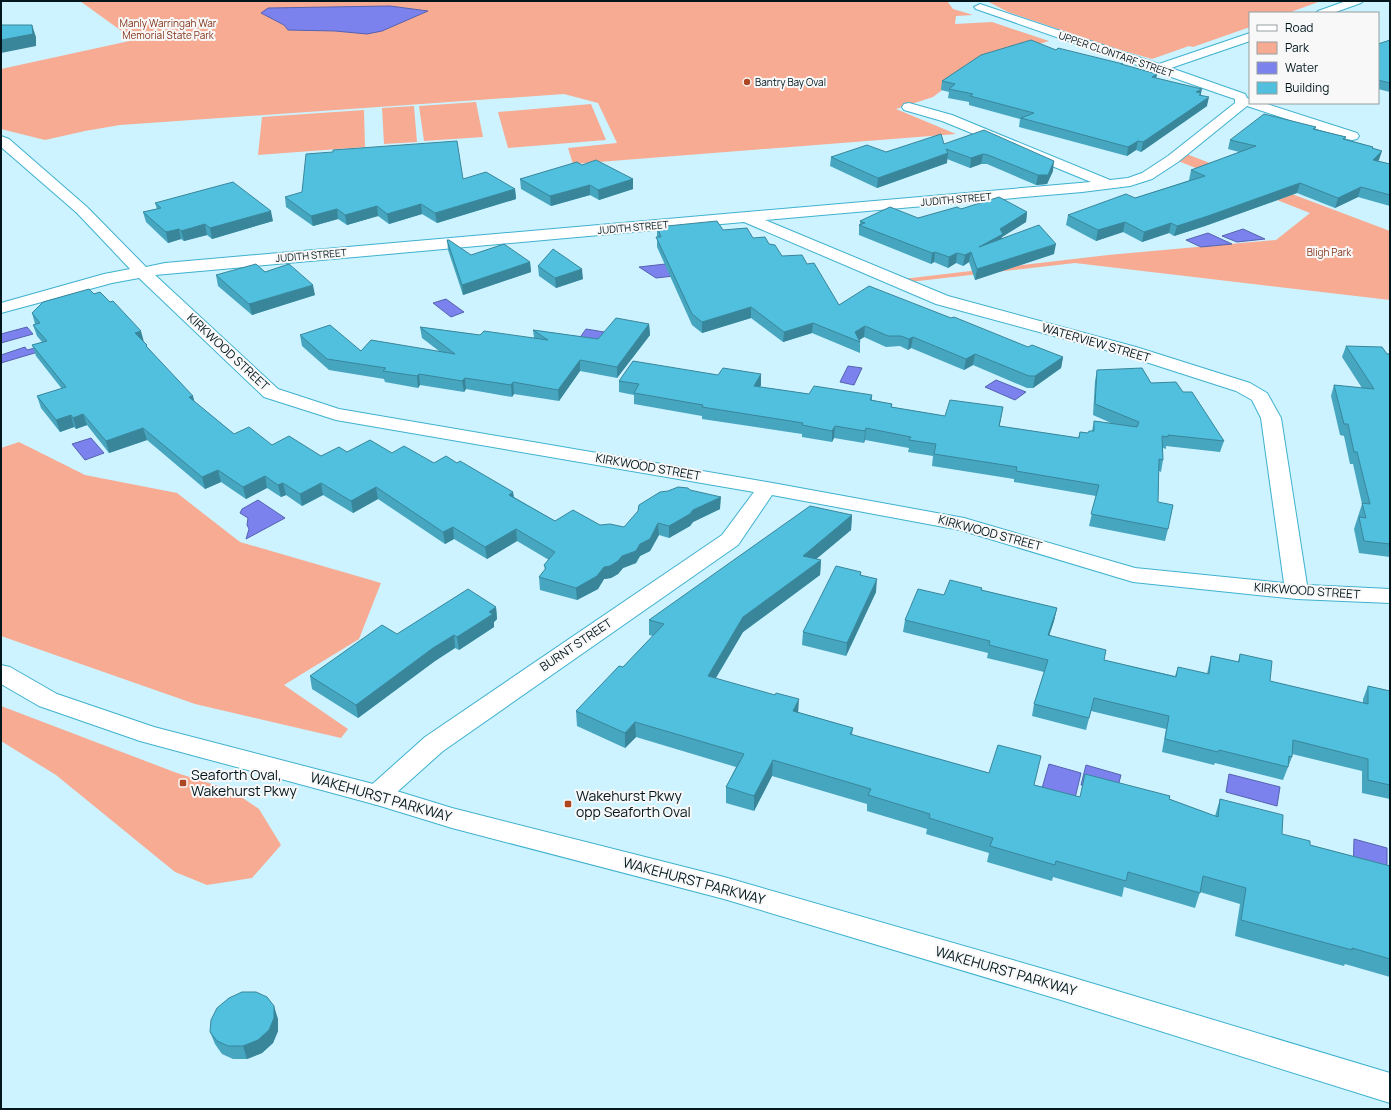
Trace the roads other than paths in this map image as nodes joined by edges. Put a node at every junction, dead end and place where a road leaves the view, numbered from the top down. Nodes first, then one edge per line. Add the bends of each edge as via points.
1 (1357, 1) edge
2 (980, 7) dead end
3 (1325, 12) edge
4 (1249, 37) edge
5 (1158, 68) junction
6 (1248, 102) edge
7 (1254, 104) edge
8 (909, 107) dead end
9 (1352, 136) dead end
10 (1, 140) edge
11 (1110, 185) junction
12 (746, 217) junction
13 (141, 272) junction
14 (1, 308) edge
15 (767, 488) junction
16 (1297, 592) junction
17 (1390, 596) edge
18 (1, 673) edge
19 (377, 795) junction
20 (1390, 1088) edge

1 - 3 street
2 - 5 street, UPPER CLONTARF STREET
4 - 5 street
5 - 6 street, UPPER CLONTARF STREET via 1228,92
6 - 11 street, JUDITH STREET via 1147,176
7 - 9 street, UPPER CLONTARF STREET
8 - 11 street via 947,118
10 - 13 street, KIRKWOOD STREET via 82,210
11 - 12 street, JUDITH STREET
12 - 13 street, JUDITH STREET
12 - 16 street, WATERVIEW STREET via 942,300 1130,351 1243,386 1260,397 1271,418
13 - 14 street, JUDITH STREET
13 - 15 street, KIRKWOOD STREET via 271,392 336,414
15 - 16 street, KIRKWOOD STREET via 964,524 1133,574
15 - 19 street, BURNT STREET via 730,540 434,744
16 - 17 street, KIRKWOOD STREET
18 - 19 street, WAKEHURST PARKWAY via 48,700 149,734
19 - 20 street, WAKEHURST PARKWAY via 452,818 724,888 1054,985

